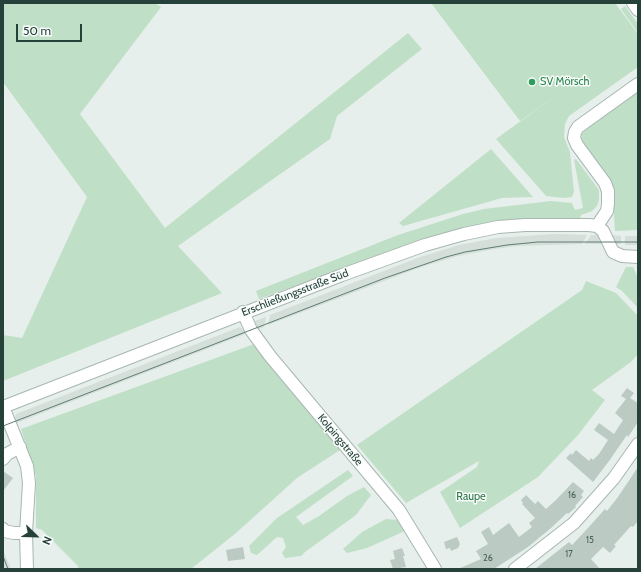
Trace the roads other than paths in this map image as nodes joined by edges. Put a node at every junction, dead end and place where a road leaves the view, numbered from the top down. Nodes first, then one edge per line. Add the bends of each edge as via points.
1 (633, 3) edge
2 (638, 10) edge
3 (638, 84) edge
4 (597, 226) junction
5 (638, 257) edge
6 (243, 312) junction
7 (3, 407) edge
8 (638, 444) edge
9 (20, 447) junction
10 (3, 459) edge
11 (3, 529) edge
12 (26, 533) junction
13 (27, 569) edge
14 (435, 569) edge
15 (515, 569) edge

1 - 2 street
3 - 4 street via 578,127 575,132 577,145 608,191 607,211
4 - 5 street via 603,231 614,252 622,256
4 - 6 street, Erschließungsstraße Süd via 525,225 464,234 410,250
6 - 7 street, Erschließungsstraße Süd
6 - 14 street, Kolpingstraße via 251,330 274,360 399,510
7 - 9 street
8 - 15 street via 614,478 574,523
9 - 10 street
9 - 12 street via 27,466 29,483
11 - 12 street via 14,533
12 - 13 street

